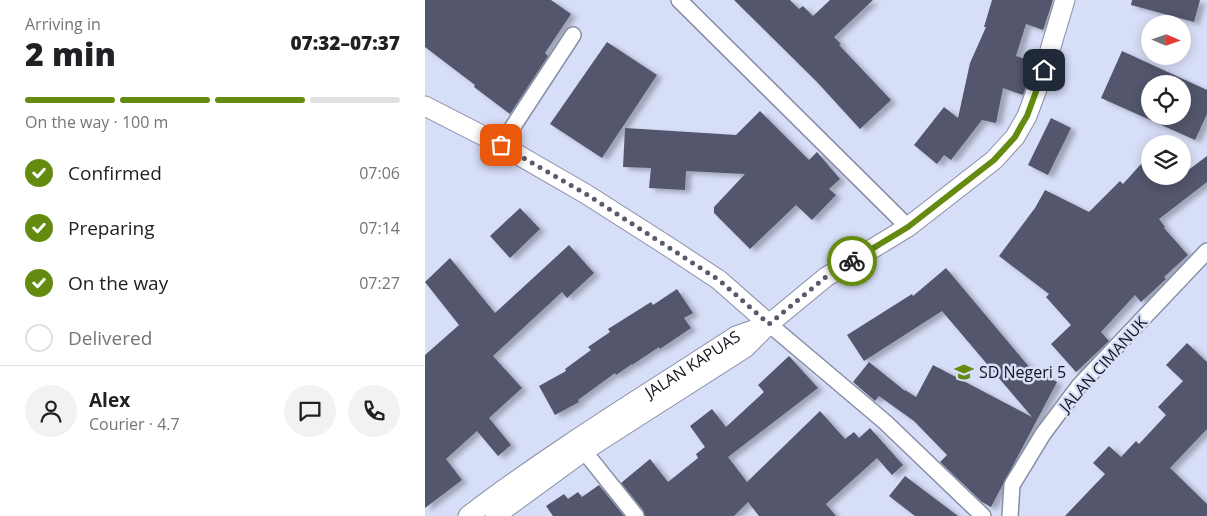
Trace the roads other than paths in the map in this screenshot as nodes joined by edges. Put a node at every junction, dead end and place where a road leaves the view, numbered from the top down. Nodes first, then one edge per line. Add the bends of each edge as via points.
1 (679, 0) edge
2 (1065, 0) edge
3 (573, 35) dead end
4 (425, 106) edge
5 (501, 145) junction
6 (908, 227) junction
7 (1207, 251) edge
8 (769, 324) junction
9 (584, 450) junction
10 (468, 516) edge
11 (495, 516) edge
12 (635, 516) edge
13 (983, 516) edge
14 (1010, 516) edge

1 - 6 street
2 - 6 street via 1044,70 1027,116 1015,137 994,160
3 - 5 street
4 - 5 street
5 - 8 street via 586,194 719,280
6 - 8 street via 826,277
7 - 14 street, JALAN CIMANUK via 1079,386 1043,434 1012,485
8 - 9 street, JALAN KAPUAS via 745,348
8 - 10 street, JALAN KAPUAS via 736,336 558,452
8 - 13 street via 885,422
9 - 11 street, JALAN KAPUAS
9 - 12 street

